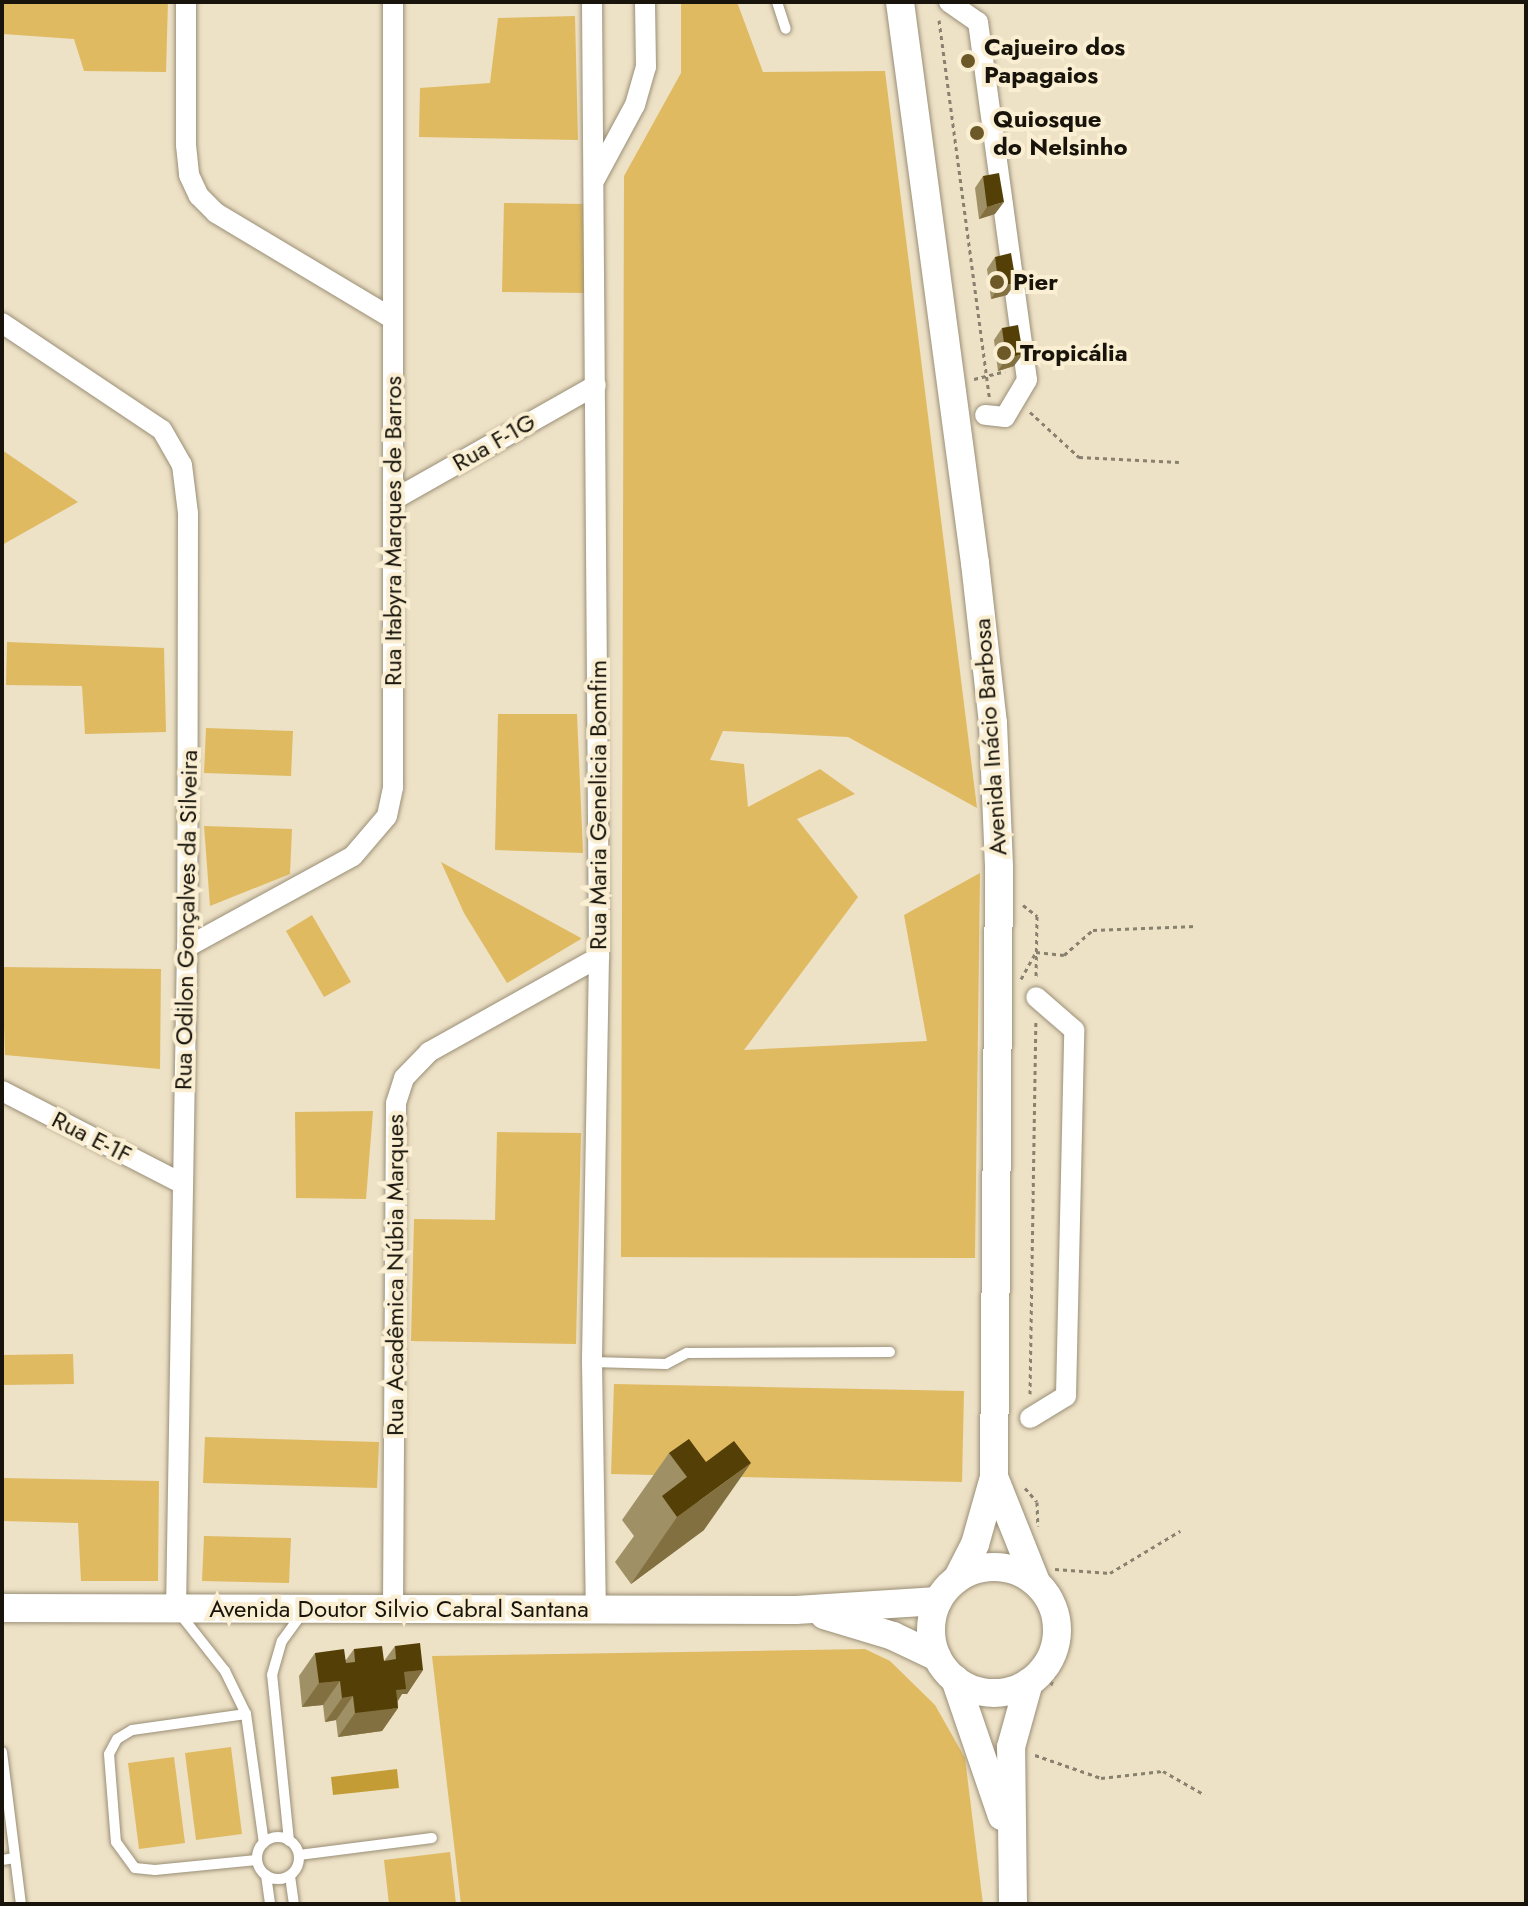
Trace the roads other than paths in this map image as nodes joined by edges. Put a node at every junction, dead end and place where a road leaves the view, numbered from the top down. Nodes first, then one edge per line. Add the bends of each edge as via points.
1 (186, 2) edge
2 (393, 2) edge
3 (592, 2) edge
4 (645, 2) edge
5 (777, 2) edge
6 (900, 2) edge
7 (949, 2) edge
8 (786, 29) dead end
9 (595, 179) junction
10 (393, 319) junction
11 (2, 323) edge
12 (596, 385) junction
13 (985, 415) dead end
14 (393, 500) junction
15 (187, 947) junction
16 (599, 957) junction
17 (1036, 997) dead end
18 (2, 1091) edge
19 (183, 1184) junction
20 (890, 1352) dead end
21 (592, 1362) junction
22 (1030, 1418) dead end
23 (994, 1477) junction
24 (1043, 1575) junction
25 (958, 1578) junction
26 (938, 1601) junction
27 (2, 1608) edge
28 (393, 1608) junction
29 (596, 1608) junction
30 (176, 1609) junction
31 (305, 1609) junction
32 (796, 1610) junction
33 (937, 1657) junction
34 (955, 1679) junction
35 (1029, 1682) junction
36 (246, 1714) junction
37 (2, 1752) edge
38 (432, 1838) dead end
39 (1009, 1840) junction
40 (289, 1841) junction
41 (264, 1843) junction
42 (299, 1855) junction
43 (15, 1858) junction
44 (2, 1860) edge
45 (257, 1860) junction
46 (266, 1875) junction
47 (290, 1876) junction
48 (21, 1904) edge
49 (270, 1904) edge
50 (294, 1904) edge
51 (1013, 1904) edge

1 - 10 street via 186,145 189,175 199,196 216,213
2 - 10 street, Rua Itabyra Marques de Barros
3 - 9 street, Rua Maria Genelicia Bomfim
4 - 9 street via 646,67 635,105
5 - 8 lane
6 - 23 main road, Avenida Inácio Barbosa via 993,723 1000,1013
7 - 13 street via 978,22 1027,380 1005,417
9 - 12 street, Rua Maria Genelicia Bomfim
10 - 14 street, Rua Itabyra Marques de Barros
11 - 15 street, Rua Odilon Gonçalves da Silveira via 162,430 182,465 188,513
12 - 14 street, Rua F-1G
12 - 16 street, Rua Maria Genelicia Bomfim
14 - 15 street, Rua Itabyra Marques de Barros via 393,787 387,816 353,856
15 - 19 street, Rua Odilon Gonçalves da Silveira
16 - 21 street, Rua Maria Genelicia Bomfim
16 - 28 street, Rua Acadêmica Núbia Marques via 429,1052 404,1078 396,1103
17 - 22 street via 1074,1030 1074,1046 1066,1396
18 - 19 street, Rua E-1F
19 - 30 street, Rua Odilon Gonçalves da Silveira
20 - 21 lane via 687,1353 666,1364
21 - 29 street, Rua Maria Genelicia Bomfim
23 - 24 main road, Avenida Inácio Barbosa
23 - 25 main road, Avenida Inácio Barbosa via 975,1544
24 - 25 main road via 989,1567
24 - 35 main road via 1057,1625 1051,1657
25 - 26 main road
26 - 32 main road, Avenida Doutor Silvio Cabral Santana
26 - 33 main road via 931,1629
27 - 30 main road, Avenida Doutor Silvio Cabral Santana
28 - 29 main road, Avenida Doutor Silvio Cabral Santana
28 - 31 main road, Avenida Doutor Silvio Cabral Santana
29 - 32 main road, Avenida Doutor Silvio Cabral Santana
30 - 31 main road, Avenida Doutor Silvio Cabral Santana
30 - 36 lane via 225,1671
31 - 40 lane via 282,1641 272,1675
32 - 33 main road, Avenida Doutor Silvio Cabral Santana via 844,1619
33 - 34 main road
34 - 35 main road via 999,1693
34 - 39 main road via 972,1716
35 - 39 main road via 1011,1747
36 - 41 lane
36 - 45 lane via 132,1730 117,1739 109,1754 116,1842 135,1868
37 - 43 lane
38 - 42 lane
39 - 51 main road
40 - 41 lane via 276,1838
40 - 42 lane
41 - 45 lane
42 - 47 lane
43 - 44 lane
43 - 48 lane
45 - 46 lane
46 - 47 lane
46 - 49 lane
47 - 50 lane

